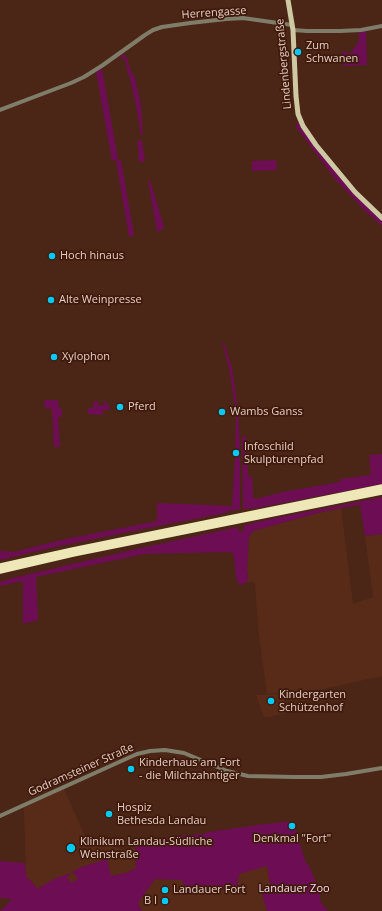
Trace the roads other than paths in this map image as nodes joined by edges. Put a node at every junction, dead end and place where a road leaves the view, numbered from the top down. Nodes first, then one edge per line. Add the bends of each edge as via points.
1 (288, 0) edge
2 (382, 26) edge
3 (293, 28) junction
4 (0, 110) edge
5 (382, 218) edge
6 (382, 487) edge
7 (382, 492) edge
8 (0, 566) edge
9 (0, 571) edge
10 (382, 768) edge
11 (0, 816) edge

1 - 3 main road, Lindenbergstraße
2 - 3 street, Herrengasse via 340,31 307,31
3 - 4 street, Herrengasse via 242,18 162,27 153,30 77,80
3 - 5 main road, Lindenbergstraße via 297,108 303,126 355,192
6 - 8 highway
7 - 9 highway
10 - 11 street, Godramsteiner Straße via 340,775 248,776 227,771 184,753 154,751 128,758

